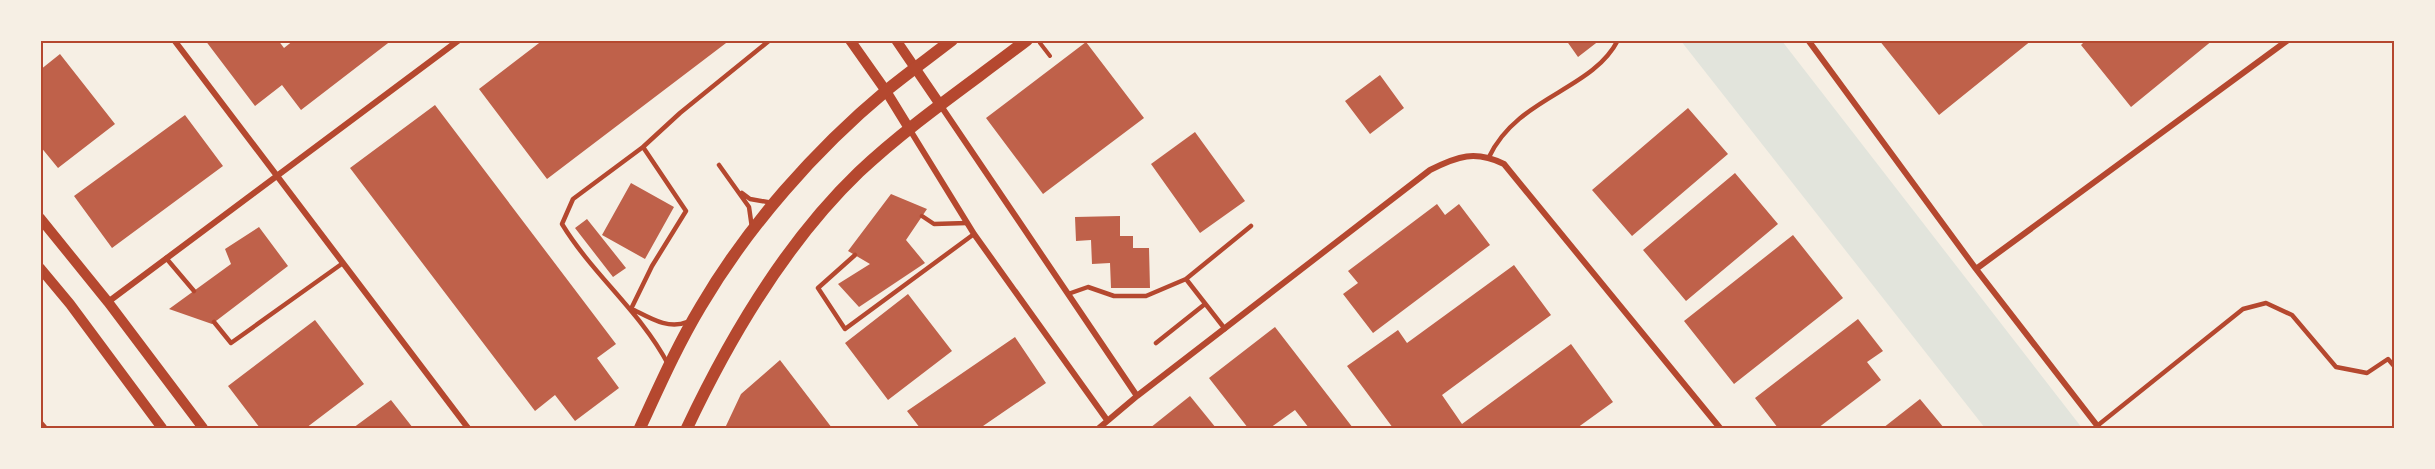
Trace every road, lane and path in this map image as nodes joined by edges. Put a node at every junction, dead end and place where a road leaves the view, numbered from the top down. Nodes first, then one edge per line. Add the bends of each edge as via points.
1 (174, 40) edge
2 (459, 40) edge
3 (770, 40) edge
4 (850, 40) edge
5 (896, 40) edge
6 (952, 40) edge
7 (1028, 40) edge
8 (1038, 40) edge
9 (1618, 40) edge
10 (1808, 40) edge
11 (2288, 40) edge
12 (1050, 56) dead end
13 (916, 68) junction
14 (886, 91) junction
15 (941, 106) junction
16 (910, 130) junction
17 (643, 147) junction
18 (1489, 157) junction
19 (719, 165) dead end
20 (276, 177) junction
21 (737, 189) junction
22 (776, 203) junction
23 (922, 216) dead end
24 (40, 218) edge
25 (967, 223) junction
26 (1251, 226) dead end
27 (753, 232) junction
28 (974, 234) junction
29 (855, 255) dead end
30 (166, 258) junction
31 (343, 263) junction
32 (40, 267) edge
33 (1976, 269) junction
34 (1186, 279) junction
35 (194, 291) dead end
36 (1068, 294) junction
37 (108, 302) junction
38 (1205, 304) junction
39 (631, 309) junction
40 (693, 319) junction
41 (214, 322) dead end
42 (1225, 329) junction
43 (1156, 343) dead end
44 (668, 364) junction
45 (2394, 366) edge
46 (1137, 396) junction
47 (1107, 420) junction
48 (40, 421) edge
49 (2098, 427) edge
50 (46, 429) edge
51 (162, 429) edge
52 (203, 429) edge
53 (468, 429) edge
54 (640, 429) edge
55 (687, 429) edge
56 (1099, 429) edge
57 (1720, 429) edge

1 - 20 street
2 - 20 street
3 - 17 lane
4 - 14 street
5 - 13 street
6 - 13 main road
7 - 15 main road
8 - 12 path
9 - 18 lane via 1613,50 1585,76 1532,107 1508,128
10 - 33 street
11 - 33 street
13 - 14 main road
13 - 15 street
14 - 16 street
14 - 22 main road via 817,156
15 - 16 main road
15 - 36 street
16 - 25 street
16 - 55 main road via 859,172 779,265
17 - 39 lane via 686,211
17 - 39 lane via 573,199 562,224 574,245
18 - 42 street via 1452,159 1430,170
18 - 57 street via 1504,164
19 - 21 lane
20 - 30 street
20 - 31 street
21 - 22 lane via 750,198
21 - 27 lane via 749,207
22 - 27 main road
23 - 25 lane via 934,224
24 - 37 street
25 - 28 street
26 - 34 lane
27 - 40 main road
28 - 29 lane via 845,328 819,288
28 - 47 street
30 - 35 lane
30 - 37 street
31 - 41 lane via 231,343
31 - 53 street
32 - 51 street
33 - 49 street
34 - 36 lane via 1146,296 1114,296 1088,287
34 - 38 lane
36 - 46 street
37 - 52 street
38 - 42 lane
38 - 43 lane
39 - 40 lane via 658,322 678,326
39 - 44 lane
40 - 44 main road
42 - 46 street
44 - 54 main road
45 - 49 lane via 2388,359 2367,373 2336,367 2292,315 2266,303 2243,309
46 - 47 street
47 - 56 street
48 - 50 path

